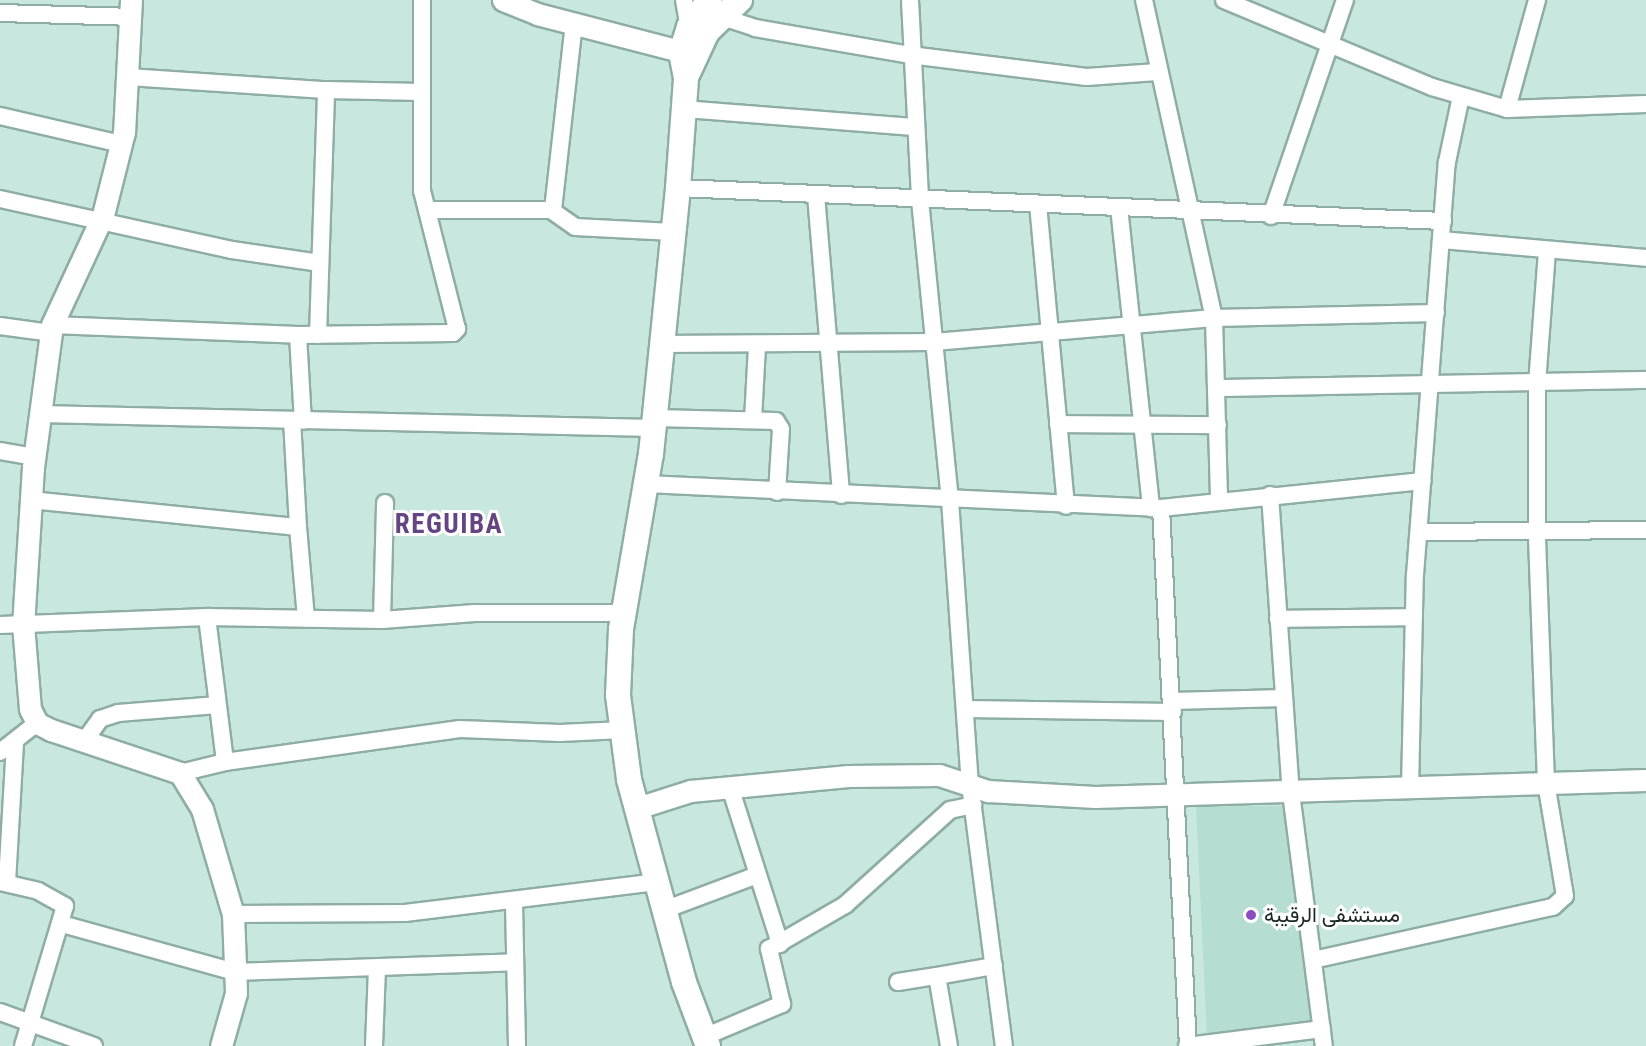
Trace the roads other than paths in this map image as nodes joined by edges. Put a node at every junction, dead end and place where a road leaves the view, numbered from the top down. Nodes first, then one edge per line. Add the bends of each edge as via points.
1 (422, 0) edge
2 (503, 0) edge
3 (684, 0) edge
4 (740, 0) edge
5 (910, 0) edge
6 (1144, 0) edge
7 (1224, 0) edge
8 (1345, 0) edge
9 (1536, 0) edge
10 (131, 8) edge
11 (714, 8) edge
12 (0, 13) edge
13 (574, 24) junction
14 (689, 27) junction
15 (1330, 45) junction
16 (688, 54) junction
17 (910, 55) junction
18 (1157, 72) junction
19 (128, 77) junction
20 (326, 90) junction
21 (422, 92) junction
22 (1461, 96) junction
23 (1646, 104) edge
24 (684, 110) junction
25 (1507, 110) junction
26 (0, 116) edge
27 (915, 127) junction
28 (121, 144) junction
29 (678, 188) junction
30 (816, 195) junction
31 (0, 198) edge
32 (920, 200) junction
33 (1038, 204) junction
34 (1119, 207) junction
35 (427, 210) junction
36 (553, 210) junction
37 (1190, 212) junction
38 (1271, 216) junction
39 (1443, 220) junction
40 (100, 222) junction
41 (674, 232) junction
42 (1441, 240) junction
43 (1547, 252) junction
44 (1646, 258) edge
45 (320, 263) junction
46 (1436, 313) junction
47 (1214, 318) junction
48 (1133, 325) junction
49 (0, 326) edge
50 (51, 329) junction
51 (1048, 333) junction
52 (298, 335) junction
53 (318, 335) junction
54 (934, 342) junction
55 (662, 344) junction
56 (827, 345) junction
57 (758, 346) junction
58 (1646, 380) edge
59 (1430, 383) junction
60 (1538, 384) junction
61 (1218, 388) junction
62 (40, 414) junction
63 (753, 420) junction
64 (297, 421) junction
65 (654, 423) junction
66 (1058, 424) junction
67 (1143, 424) junction
68 (1218, 425) junction
69 (0, 451) edge
70 (34, 457) junction
71 (1423, 481) junction
72 (646, 484) junction
73 (777, 492) junction
74 (841, 495) junction
75 (1270, 495) junction
76 (31, 500) junction
77 (950, 500) junction
78 (1219, 501) junction
79 (385, 503) dead end
80 (1066, 506) junction
81 (1156, 508) junction
82 (298, 527) junction
83 (1646, 530) edge
84 (1419, 532) junction
85 (1537, 532) junction
86 (624, 614) junction
87 (1414, 616) junction
88 (207, 617) junction
89 (306, 619) junction
90 (1278, 619) junction
91 (382, 620) junction
92 (23, 624) junction
93 (0, 625) edge
94 (1284, 698) junction
95 (218, 705) junction
96 (1172, 706) junction
97 (966, 709) junction
98 (38, 723) junction
99 (623, 730) junction
100 (85, 740) junction
101 (15, 743) junction
102 (0, 752) edge
103 (225, 762) junction
104 (180, 773) junction
105 (1646, 780) edge
106 (1546, 783) junction
107 (730, 787) junction
108 (1410, 788) junction
109 (1291, 793) junction
110 (971, 795) junction
111 (1177, 796) junction
112 (637, 808) junction
113 (757, 876) junction
114 (4, 882) edge
115 (656, 882) junction
116 (514, 903) junction
117 (664, 910) junction
118 (233, 914) junction
119 (62, 924) junction
120 (780, 944) junction
121 (1313, 960) junction
122 (515, 962) junction
123 (994, 966) junction
124 (377, 968) junction
125 (235, 972) junction
126 (937, 976) junction
127 (898, 982) dead end
128 (0, 1012) edge
129 (32, 1023) junction
130 (1323, 1037) edge
131 (706, 1042) edge
132 (23, 1046) edge
133 (94, 1046) edge
134 (221, 1046) edge
135 (374, 1046) edge
136 (517, 1046) edge
137 (949, 1046) edge
138 (1004, 1046) edge
139 (1188, 1046) edge

1 - 21 street
2 - 13 street
3 - 14 street
4 - 11 main road
5 - 17 street
6 - 18 street
7 - 15 street
8 - 15 street
9 - 25 street
10 - 12 street
10 - 19 street
11 - 14 main road
11 - 16 main road
11 - 17 street via 755,28
13 - 16 street
13 - 36 street
14 - 16 main road
15 - 22 street
15 - 38 street
16 - 24 main road
17 - 18 street via 1087,77
17 - 27 street
18 - 37 street
19 - 20 street
19 - 28 street
20 - 21 street
20 - 45 street
21 - 35 street via 422,191
22 - 25 street
22 - 39 street via 1447,162
23 - 25 street
24 - 27 street
24 - 29 main road
26 - 28 street
27 - 32 street
28 - 40 street
29 - 30 street
29 - 41 main road
30 - 32 street
30 - 56 street
31 - 40 street
32 - 33 street
32 - 54 street
33 - 34 street
33 - 51 street
34 - 37 street
34 - 48 street
35 - 36 street
35 - 53 street via 458,329 453,333
36 - 41 street via 575,227
37 - 38 street
37 - 47 street
38 - 39 street
39 - 42 street
40 - 45 street
40 - 50 street
41 - 55 main road
42 - 43 street
42 - 46 street
43 - 44 street
43 - 60 street
45 - 53 street
46 - 47 street
46 - 59 street
47 - 48 street
47 - 61 street
48 - 51 street
48 - 67 street
49 - 50 street
50 - 52 street
50 - 62 street
51 - 54 street
51 - 66 street
52 - 53 street
52 - 64 street
54 - 56 street
54 - 77 street
55 - 57 street
55 - 65 main road
56 - 57 street
56 - 74 street
57 - 63 street
58 - 60 street
59 - 60 street
59 - 61 street
59 - 71 street
60 - 85 street
61 - 68 street
62 - 64 street
62 - 70 street
63 - 65 street
63 - 73 street via 780,424
64 - 65 street
64 - 82 street
65 - 72 main road
66 - 67 street
66 - 80 street
67 - 68 street
67 - 81 street
68 - 78 street
69 - 70 street
70 - 76 street
71 - 75 street
71 - 84 street
72 - 73 street
72 - 86 main road
73 - 74 street
74 - 77 street
75 - 78 street
75 - 90 street
76 - 82 street
76 - 92 street
77 - 80 street
77 - 97 street
78 - 81 street
79 - 91 street
80 - 81 street
81 - 96 street
82 - 89 street
83 - 85 street
84 - 85 street
84 - 87 street
85 - 106 street
86 - 91 street via 486,612
86 - 99 main road via 618,695
87 - 90 street
87 - 108 street
88 - 89 street
88 - 92 street
88 - 95 street
89 - 91 street
90 - 94 street
92 - 93 street
92 - 98 street via 30,709
94 - 96 street
94 - 109 street
95 - 100 street via 118,713 100,719
95 - 103 street
96 - 97 street
96 - 111 street
97 - 110 street
98 - 100 street
98 - 101 street
99 - 103 street via 570,734 460,729
99 - 112 main road
100 - 104 street
101 - 102 street
101 - 114 street
103 - 104 street
104 - 118 street via 202,809
105 - 106 street
106 - 108 street
106 - 121 street via 1563,902
107 - 110 street via 848,776 939,775
107 - 112 street via 690,791
107 - 113 street
108 - 109 street
109 - 111 street
109 - 121 street
110 - 111 street via 988,791 1095,797
110 - 120 street via 845,905
110 - 123 street
111 - 139 street
112 - 115 main road
113 - 117 street
113 - 120 street
114 - 119 street via 60,900 65,906
115 - 116 street
115 - 117 main road
116 - 118 street via 405,913
116 - 122 street
117 - 131 main road
118 - 125 street
119 - 125 street
119 - 129 street
120 - 131 street via 767,952 782,1004
121 - 130 street
122 - 124 street
122 - 136 street
123 - 126 street
123 - 138 street
124 - 125 street
124 - 135 street
125 - 134 street via 236,993
126 - 127 street
126 - 137 street
128 - 129 street
129 - 132 street
129 - 133 street
130 - 139 street

